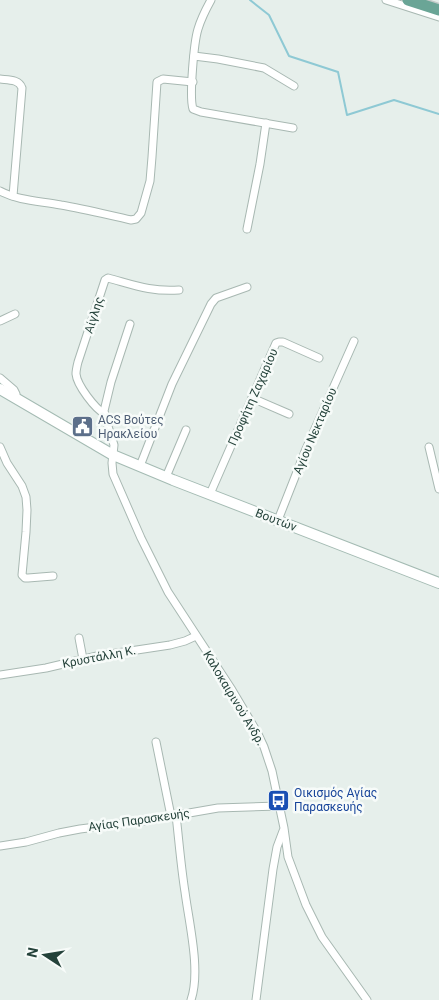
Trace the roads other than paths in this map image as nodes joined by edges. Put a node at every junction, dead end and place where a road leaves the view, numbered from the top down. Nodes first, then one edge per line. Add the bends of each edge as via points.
1 (212, 0) edge
2 (386, 0) edge
3 (408, 0) edge
4 (428, 0) edge
5 (439, 4) edge
6 (438, 14) edge
7 (194, 56) junction
8 (0, 79) edge
9 (193, 82) junction
10 (294, 86) dead end
11 (266, 123) junction
12 (293, 128) dead end
13 (0, 191) edge
14 (13, 196) junction
15 (247, 229) dead end
16 (247, 287) dead end
17 (179, 290) dead end
18 (15, 314) dead end
19 (0, 321) edge
20 (130, 324) dead end
21 (354, 342) dead end
22 (319, 358) dead end
23 (0, 378) edge
24 (0, 390) edge
25 (14, 398) junction
26 (252, 398) junction
27 (104, 414) junction
28 (289, 414) dead end
29 (186, 430) dead end
30 (0, 447) edge
31 (428, 447) dead end
32 (114, 455) junction
33 (140, 466) junction
34 (166, 477) junction
35 (439, 489) edge
36 (210, 494) junction
37 (278, 520) junction
38 (53, 576) dead end
39 (439, 583) edge
40 (196, 636) junction
41 (79, 638) dead end
42 (83, 659) junction
43 (0, 675) edge
44 (156, 742) dead end
45 (280, 806) junction
46 (174, 816) junction
47 (284, 828) junction
48 (0, 846) edge
49 (191, 1000) edge
50 (256, 1000) edge
51 (367, 1000) edge

1 - 7 street via 197,31
2 - 6 street
3 - 6 main road
4 - 5 main road
7 - 9 street
7 - 10 street via 264,68
8 - 14 street via 18,82 22,88
9 - 11 street via 192,106 196,111
9 - 14 street via 164,79 157,82 150,181 136,220
11 - 12 street
11 - 15 street
13 - 14 street
16 - 33 street via 216,298 211,304 172,384
17 - 27 street, Αίγλης via 159,291 108,278 105,280 76,374 88,397
18 - 19 street
20 - 27 street via 107,394
21 - 37 street, Αγίου Νεκταρίου
22 - 26 street, Προφήτη Ζαχαρίου via 277,342
23 - 25 street via 14,390
24 - 25 main road, Βουτών
25 - 32 main road, Βουτών
26 - 28 street
26 - 36 street, Προφήτη Ζαχαρίου
27 - 32 street, Καλοκαιρινού Ανδρ.
29 - 34 street
30 - 38 street via 26,497 22,576
31 - 35 street
32 - 33 main road, Βουτών
32 - 40 street, Καλοκαιρινού Ανδρ. via 113,474 135,524 168,592
33 - 34 main road, Βουτών
34 - 36 main road, Βουτών
36 - 37 main road, Βουτών
37 - 39 main road, Βουτών
40 - 42 street, Κρυστάλλη Κ. via 170,645
40 - 45 street, Καλοκαιρινού Ανδρ. via 257,732 272,771
41 - 42 street
42 - 43 street, Κρυστάλλη Κ.
44 - 46 street
45 - 46 street, Αγίας Παρασκευής via 218,808
45 - 47 street, Καλοκαιρινού Ανδρ.
46 - 48 street, Αγίας Παρασκευής via 80,829
46 - 49 street via 195,974
47 - 50 street via 273,869
47 - 51 street, Καλοκαιρινού Ανδρ. via 288,857 314,924

